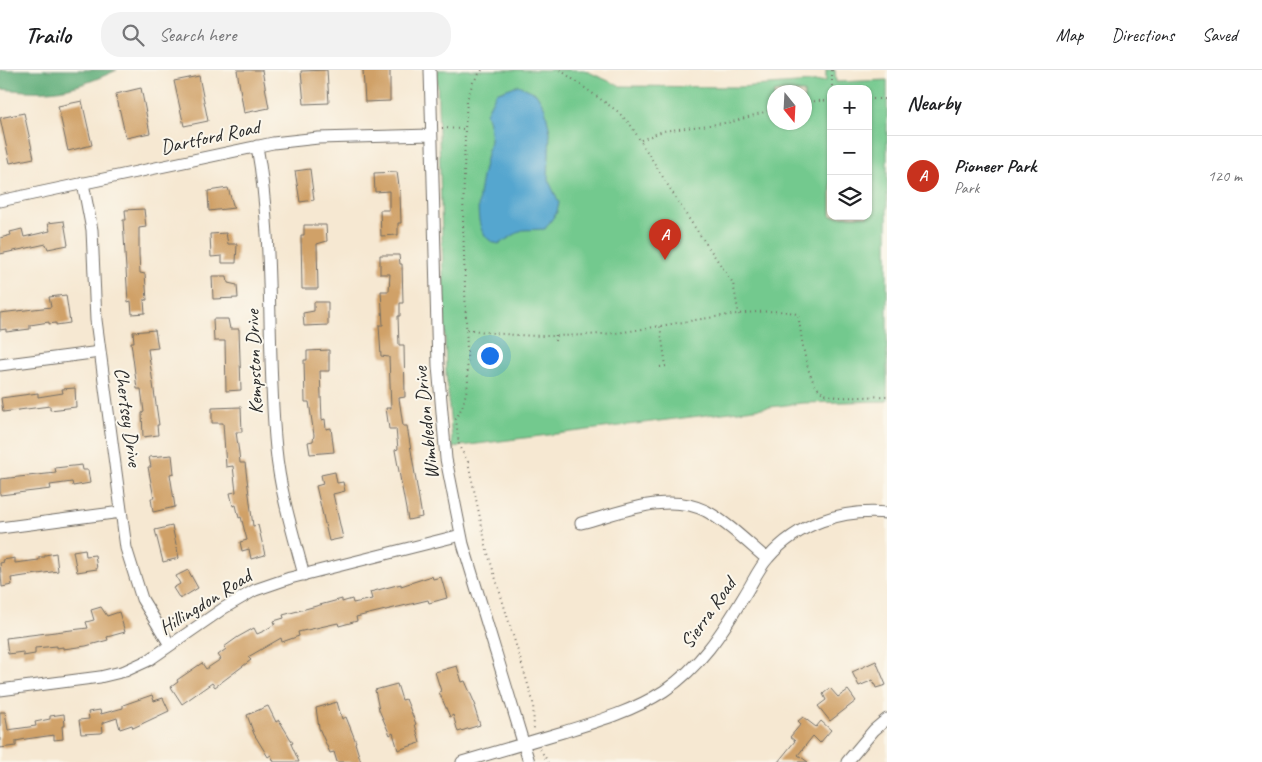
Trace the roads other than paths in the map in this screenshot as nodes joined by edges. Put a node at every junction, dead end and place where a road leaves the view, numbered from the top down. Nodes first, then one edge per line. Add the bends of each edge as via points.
1 (430, 70) edge
2 (431, 132) junction
3 (257, 146) junction
4 (83, 183) junction
5 (0, 201) edge
6 (100, 352) junction
7 (0, 365) edge
8 (121, 512) junction
9 (887, 513) edge
10 (581, 523) dead end
11 (0, 528) edge
12 (461, 535) junction
13 (767, 558) junction
14 (304, 575) junction
15 (170, 645) junction
16 (0, 690) edge
17 (887, 719) edge
18 (523, 743) junction
19 (462, 762) edge
20 (529, 762) edge
21 (847, 762) edge

1 - 2 street, Wimbledon Drive
2 - 3 street, Dartford Road via 318,138
2 - 12 street, Wimbledon Drive via 442,423
3 - 4 street, Dartford Road
3 - 14 street, Kempston Drive via 269,234 276,450
4 - 5 street, Dartford Road
4 - 6 street, Chertsey Drive via 92,230 94,306
6 - 7 street
6 - 8 street, Chertsey Drive
8 - 11 street
8 - 15 street, Chertsey Drive via 128,558 138,590
9 - 13 street, Sierra Road via 860,512 824,519 798,532
10 - 13 street via 647,505 692,506 718,519
12 - 14 street, Hillingdon Road
12 - 18 street, Wimbledon Drive
13 - 18 street, Sierra Road via 714,645 665,690 629,710
14 - 15 street, Hillingdon Road via 245,595
15 - 16 street, Hillingdon Road via 139,665 116,674
17 - 21 street
18 - 19 street, Sierra Road
18 - 20 street, Wimbledon Drive

